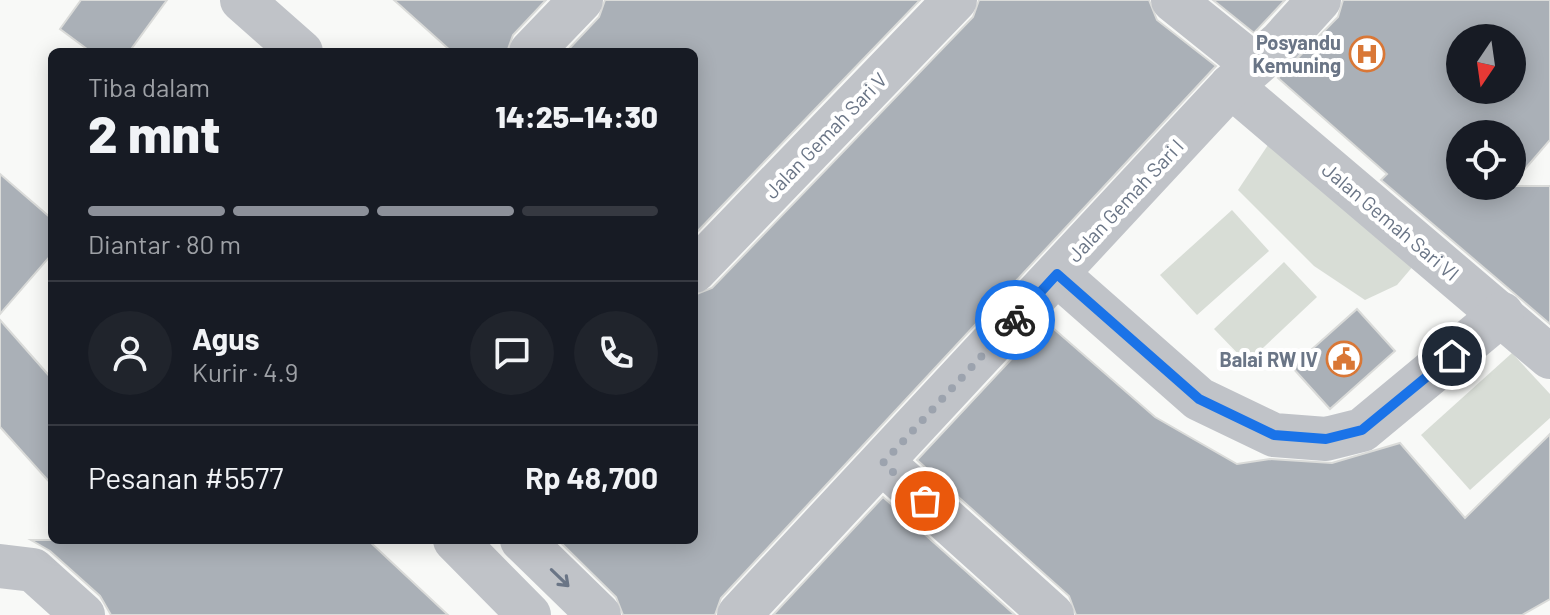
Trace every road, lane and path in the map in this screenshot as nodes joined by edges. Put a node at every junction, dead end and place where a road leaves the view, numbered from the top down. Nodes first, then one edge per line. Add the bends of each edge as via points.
1 (242, 0) edge
2 (581, 0) edge
3 (955, 0) edge
4 (1173, 0) edge
5 (1319, 0) edge
6 (296, 48) edge
7 (535, 48) edge
8 (1242, 75) junction
9 (698, 267) edge
10 (1057, 274) junction
11 (1502, 314) junction
12 (1550, 357) edge
13 (883, 463) junction
14 (459, 544) edge
15 (526, 544) edge
16 (0, 566) edge
17 (83, 615) edge
18 (529, 615) edge
19 (599, 615) edge
20 (739, 615) edge
21 (1052, 615) edge

1 - 6 street
2 - 7 street
3 - 9 street, Jalan Gemah Sari V
4 - 8 street, Jalan Gemah Sari VI
5 - 8 street, Jalan Gemah Sari I
8 - 10 street, Jalan Gemah Sari I
8 - 11 street, Jalan Gemah Sari VI
10 - 11 street via 1199,399 1274,435 1326,439 1362,430
10 - 13 street, Jalan Gemah Sari I
11 - 12 street, Jalan Gemah Sari VI
13 - 20 street, Jalan Gemah Sari I
13 - 21 street
14 - 18 street
15 -> 19 street
16 - 17 street via 33,570

